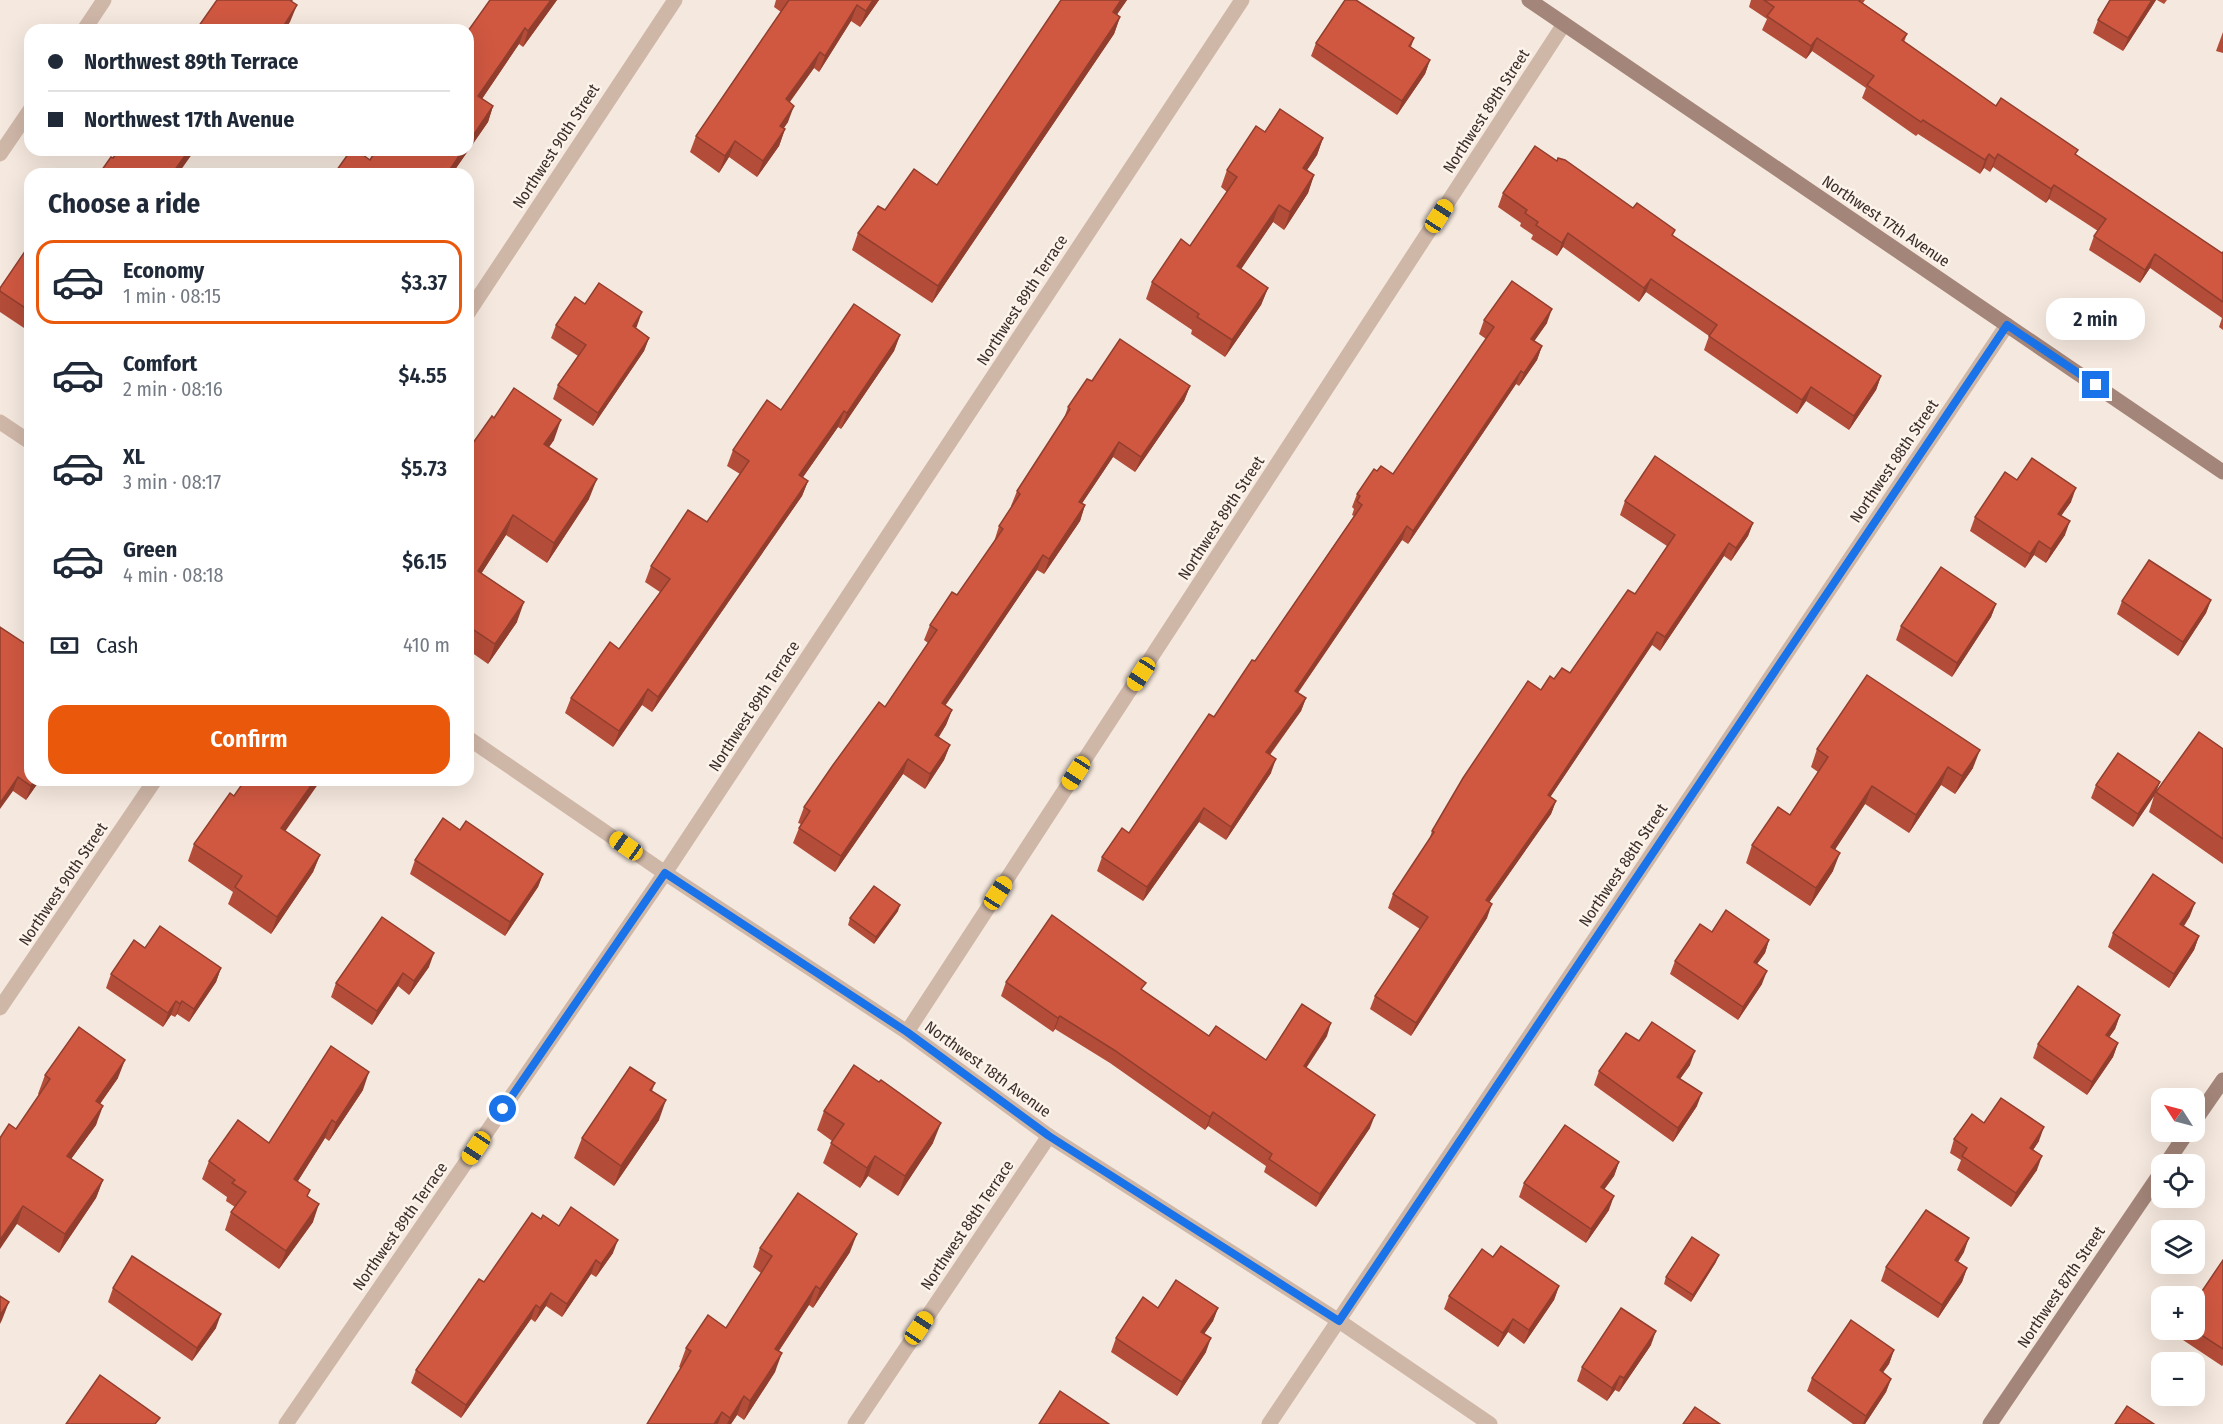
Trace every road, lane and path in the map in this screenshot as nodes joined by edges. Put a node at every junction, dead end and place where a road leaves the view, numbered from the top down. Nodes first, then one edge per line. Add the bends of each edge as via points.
1 (104, 0) edge
2 (675, 0) edge
3 (1242, 0) edge
4 (1529, 0) edge
5 (88, 24) edge
6 (1564, 24) junction
7 (24, 119) edge
8 (0, 154) edge
9 (474, 304) edge
10 (2007, 325) junction
11 (0, 422) edge
12 (24, 438) edge
13 (2223, 472) edge
14 (474, 742) edge
15 (151, 786) edge
16 (665, 873) junction
17 (0, 1008) edge
18 (907, 1032) junction
19 (2223, 1080) edge
20 (2205, 1106) edge
21 (1049, 1136) junction
22 (2151, 1187) edge
23 (1339, 1321) junction
24 (286, 1424) edge
25 (855, 1424) edge
26 (1269, 1424) edge
27 (1490, 1424) edge
28 (1990, 1424) edge

1 - 5 street
2 - 9 street, Northwest 90th Street
3 - 16 street, Northwest 89th Terrace
4 - 6 main road, Northwest 17th Avenue
6 - 10 main road, Northwest 17th Avenue
6 - 18 street, Northwest 89th Street
7 - 8 street
10 - 13 main road, Northwest 17th Avenue
10 - 23 street, Northwest 88th Street
11 - 12 street
14 - 16 street, Northwest 18th Avenue
15 - 17 street, Northwest 90th Street
16 - 18 street, Northwest 18th Avenue
16 - 24 street, Northwest 89th Terrace
18 - 21 street, Northwest 18th Avenue
19 - 20 main road
21 - 23 street, Northwest 18th Avenue
21 - 25 street, Northwest 88th Terrace
22 - 28 main road, Northwest 87th Street
23 - 26 street, Northwest 88th Street
23 - 27 street, Northwest 18th Avenue

